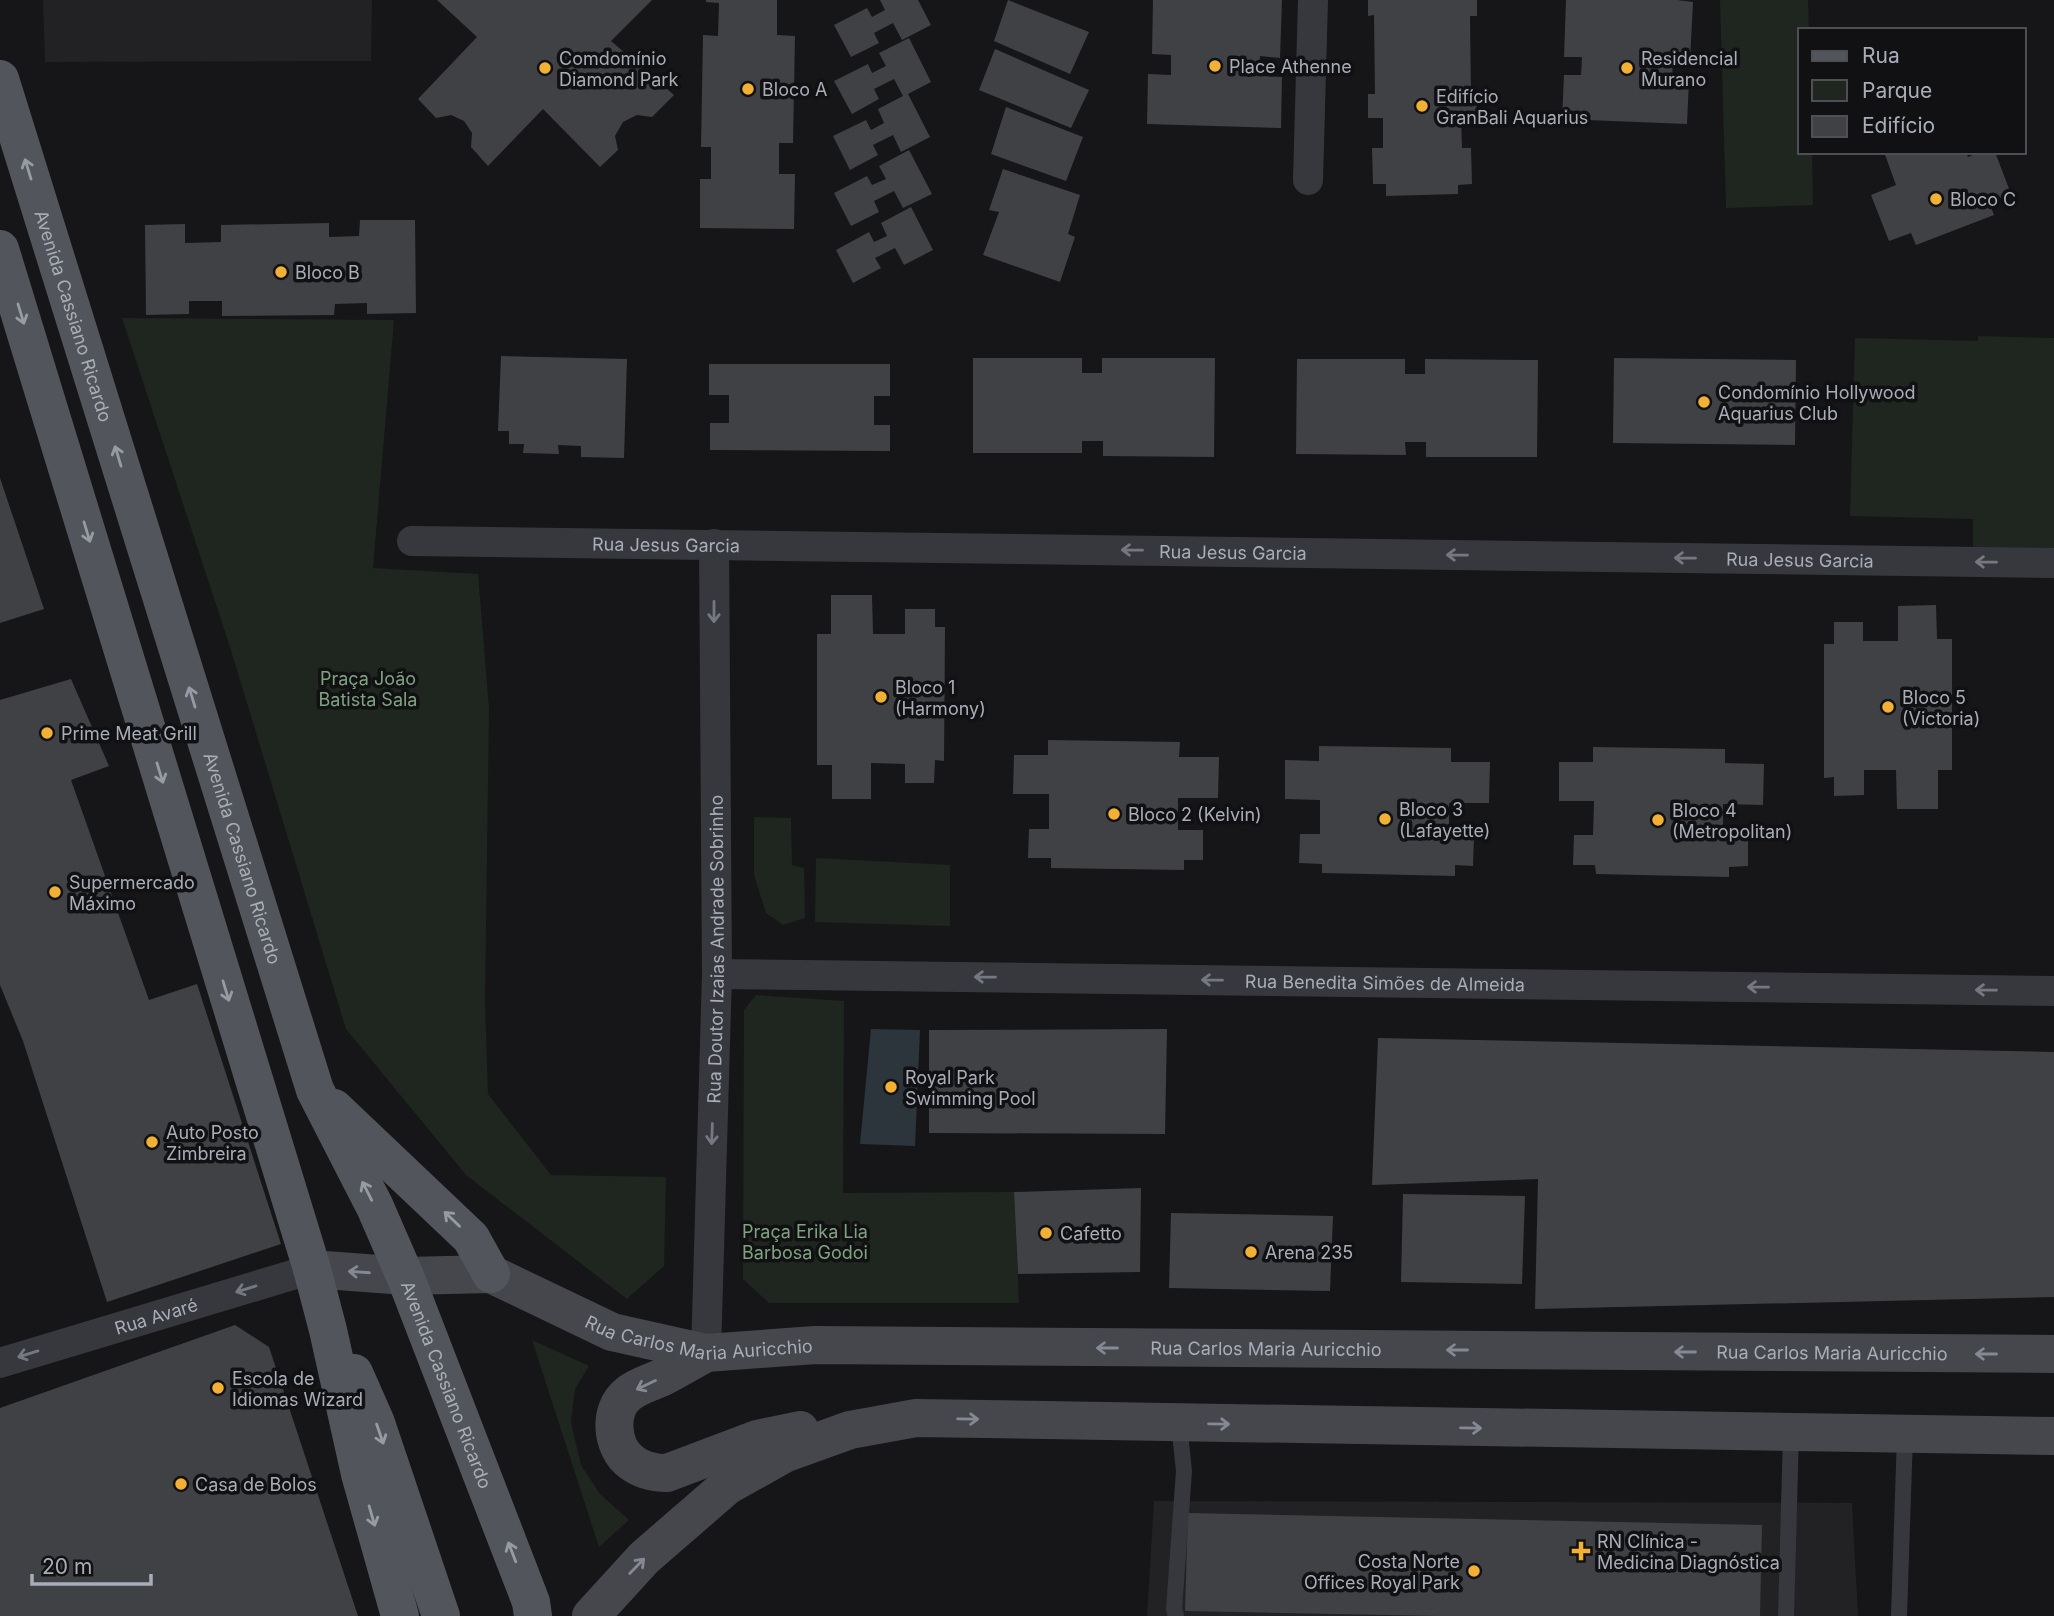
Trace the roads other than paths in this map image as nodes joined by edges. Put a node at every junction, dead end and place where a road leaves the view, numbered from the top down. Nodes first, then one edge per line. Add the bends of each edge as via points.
1 (1313, 0) edge
2 (0, 79) edge
3 (1308, 180) dead end
4 (0, 249) edge
5 (412, 541) dead end
6 (713, 544) junction
7 (2054, 563) edge
8 (717, 974) junction
9 (2054, 991) edge
10 (315, 1090) junction
11 (312, 1269) junction
12 (491, 1274) junction
13 (405, 1276) junction
14 (328, 1330) junction
15 (706, 1353) junction
16 (2054, 1354) edge
17 (0, 1363) edge
18 (916, 1418) junction
19 (1180, 1424) junction
20 (1791, 1433) junction
21 (1905, 1435) junction
22 (2054, 1436) edge
23 (400, 1616) edge
24 (442, 1616) edge
25 (533, 1616) edge
26 (591, 1616) edge
27 (1176, 1616) edge
28 (1786, 1616) edge
29 (1899, 1616) edge

1 - 3 street
10 -> 2 main road, Avenida Cassiano Ricardo
4 -> 11 main road
5 - 6 street, Rua Jesus Garcia
7 -> 6 street, Rua Jesus Garcia
6 -> 8 street, Rua Doutor Izaias Andrade Sobrinho
9 -> 8 street, Rua Benedita Simões de Almeida
8 -> 15 street, Rua Doutor Izaias Andrade Sobrinho
12 -> 10 main road via 471,1238
13 -> 10 main road, Avenida Cassiano Ricardo
13 -> 11 main road
11 - 14 main road
11 -> 17 street, Rua Avaré
12 - 13 main road
12 - 15 main road, Rua Carlos Maria Auricchio via 612,1332
25 -> 13 main road, Avenida Cassiano Ricardo
14 -> 23 main road via 360,1474
14 -> 24 main road via 366,1398
16 -> 15 main road, Rua Carlos Maria Auricchio via 815,1345
15 -> 18 main road via 628,1393 619,1405 615,1436 631,1462 667,1473 757,1439 837,1422
18 -> 19 main road
26 -> 18 main road via 644,1558 727,1486 786,1453 824,1439
19 -> 20 main road
19 - 27 lane via 1184,1471
20 - 21 main road
20 - 28 lane
21 - 22 main road
21 - 29 lane

